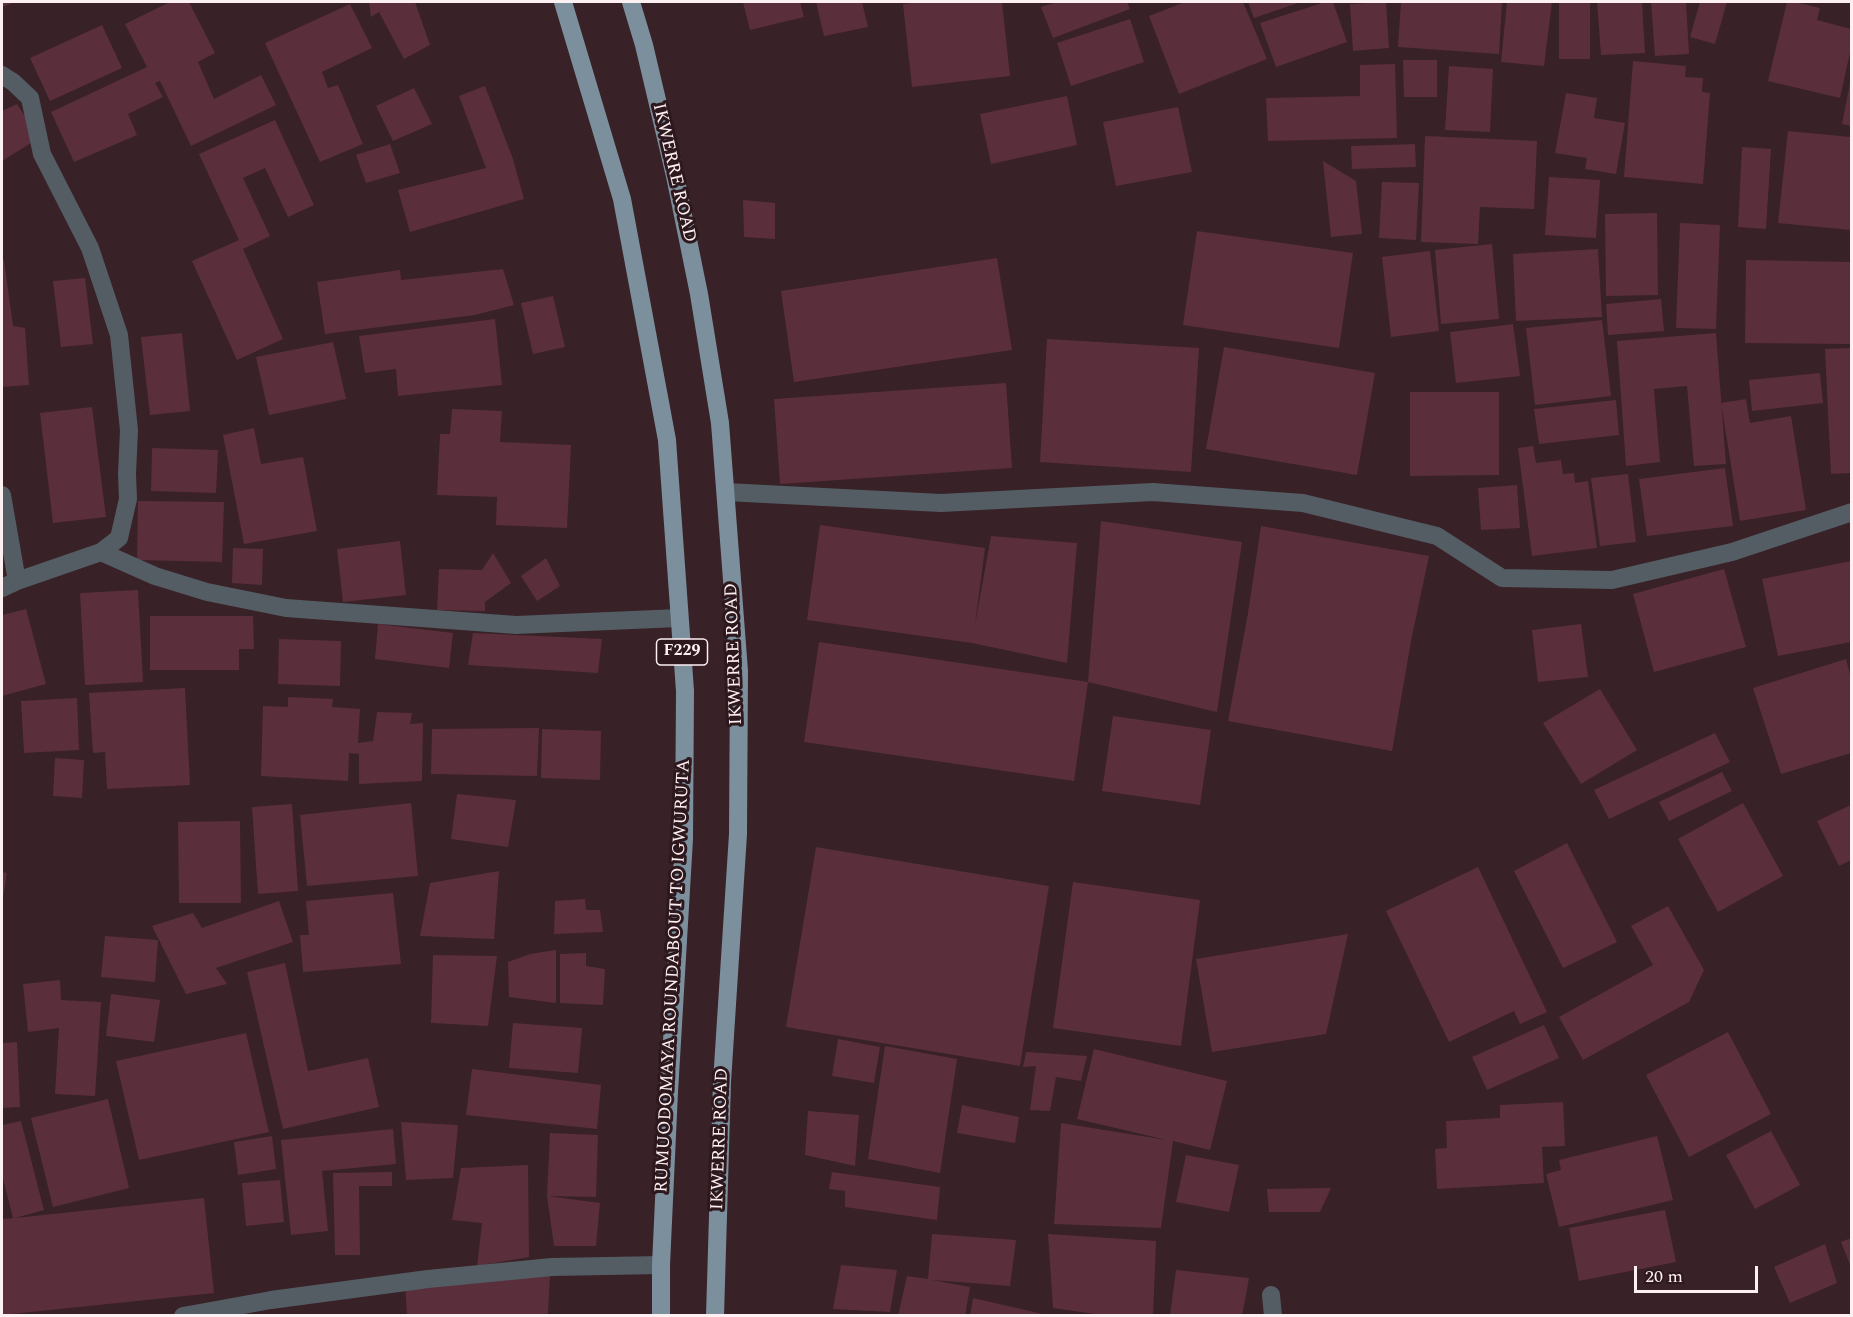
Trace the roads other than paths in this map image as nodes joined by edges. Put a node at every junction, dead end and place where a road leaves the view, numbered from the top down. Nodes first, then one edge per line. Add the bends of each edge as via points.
1 (563, 2) edge
2 (631, 2) edge
3 (2, 75) edge
4 (726, 492) junction
5 (2, 495) edge
6 (1851, 512) edge
7 (101, 552) junction
8 (9, 585) edge
9 (679, 618) junction
10 (661, 1265) junction
11 (1271, 1295) dead end
12 (183, 1316) edge
13 (661, 1316) edge
14 (715, 1316) edge
15 (1273, 1316) edge

1 - 9 main road, RUMUODOMAYA ROUNDABOUT TO IGWURUTA / F229 via 622,199 667,440
2 - 4 main road, IKWERRE ROAD via 675,176 699,294 720,423
3 - 7 street via 30,98 42,154 90,248 120,335 129,430 128,499 119,538
4 - 6 street via 941,503 1153,492 1303,503 1437,536 1502,578 1612,580 1732,552
4 - 14 main road, IKWERRE ROAD via 739,671 738,834 722,1082
5 - 8 street
7 - 8 street
7 - 9 street via 155,576 207,592 286,608 516,625
9 - 10 main road, RUMUODOMAYA ROUNDABOUT TO IGWURUTA / F229 via 685,691 684,839
10 - 12 street via 552,1268 428,1279
10 - 13 main road, RUMUODOMAYA ROUNDABOUT TO IGWURUTA / F229
11 - 15 street

